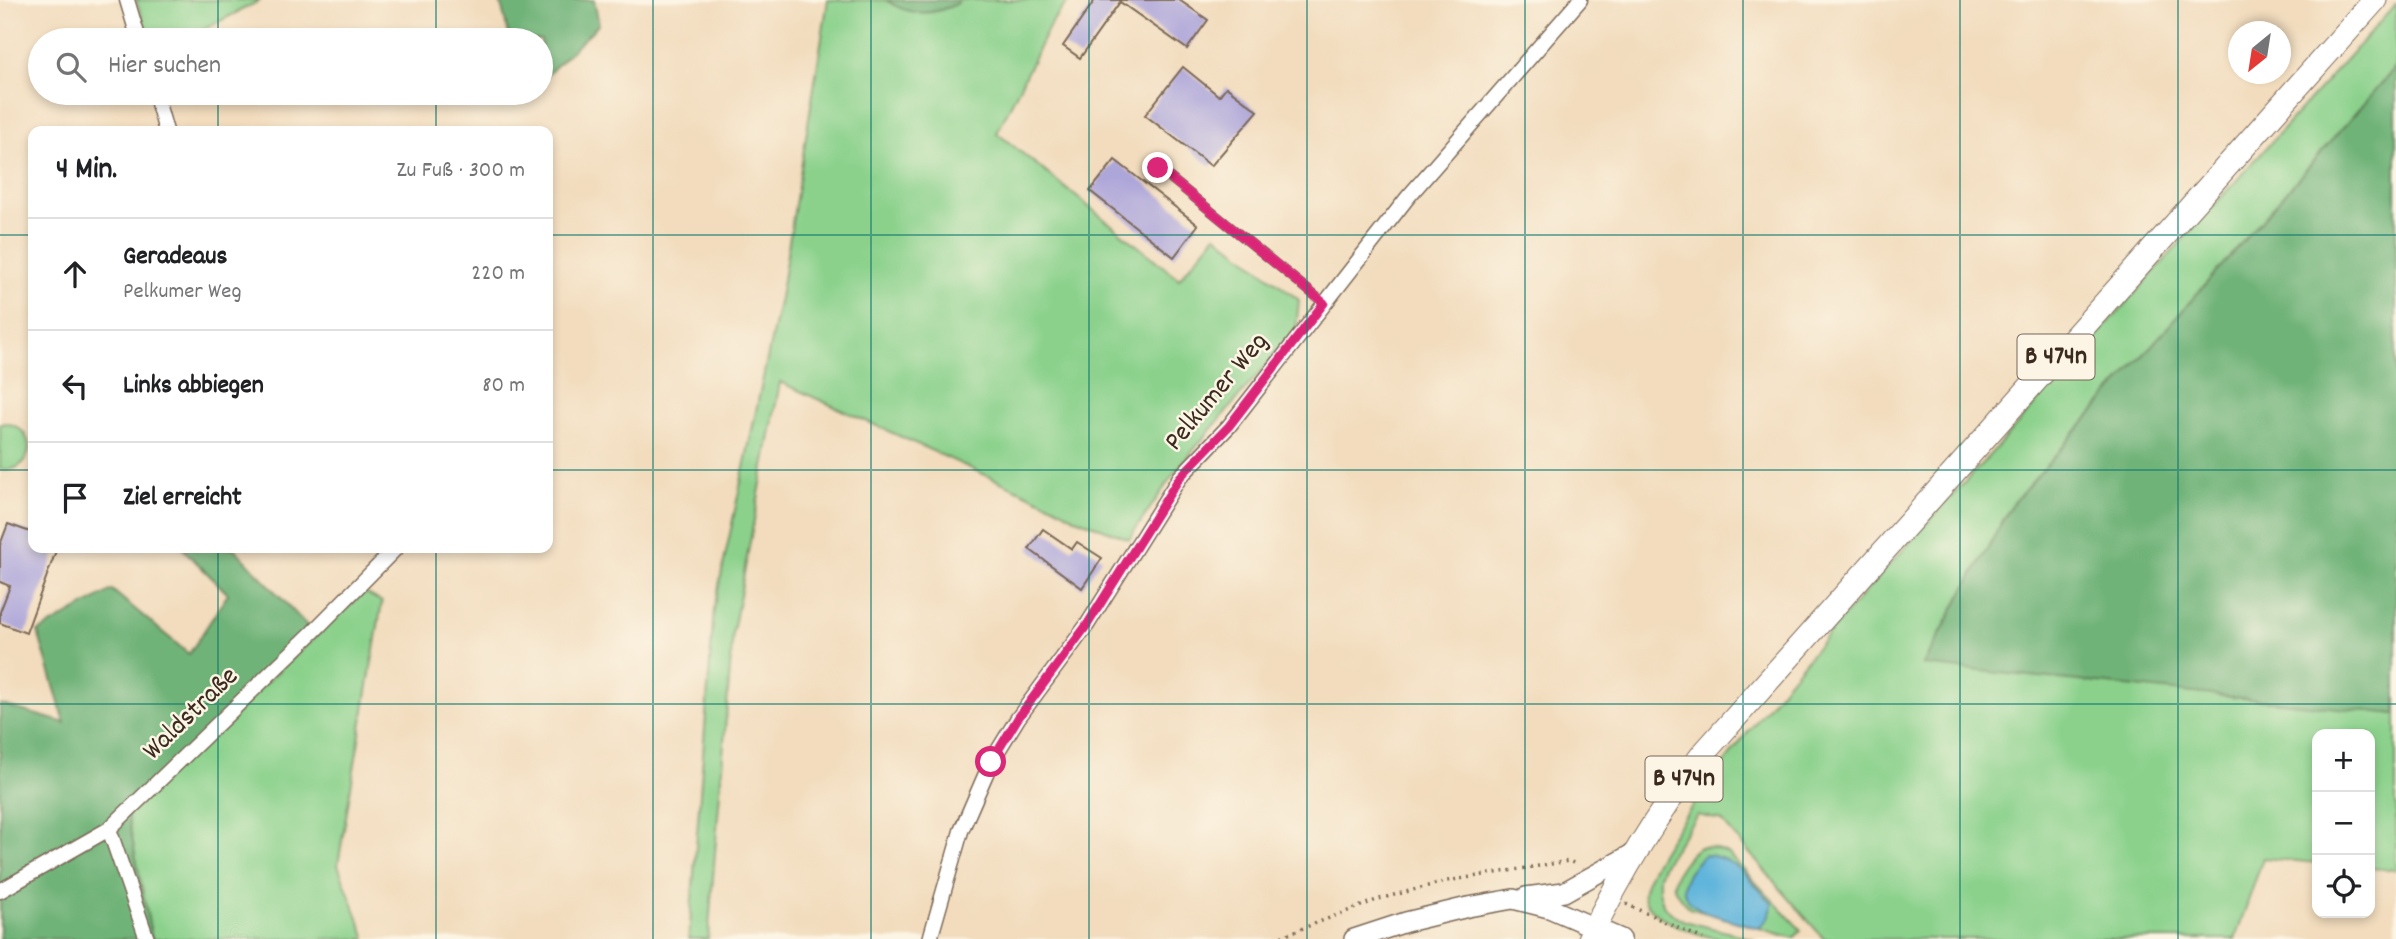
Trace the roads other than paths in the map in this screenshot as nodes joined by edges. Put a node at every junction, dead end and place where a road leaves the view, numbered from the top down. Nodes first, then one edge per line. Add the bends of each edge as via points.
1 (127, 0) edge
2 (1580, 0) edge
3 (2375, 0) edge
4 (135, 28) edge
5 (158, 105) edge
6 (165, 126) edge
7 (1158, 168) dead end
8 (1324, 303) junction
9 (391, 553) edge
10 (109, 830) junction
11 (1640, 850) junction
12 (0, 891) edge
13 (1513, 900) junction
14 (1592, 933) edge
15 (147, 939) edge
16 (930, 939) edge
17 (1354, 939) edge
18 (1622, 939) edge

1 - 4 street
2 - 8 street, Pelkumer Weg via 1408,197
3 - 11 main road, B 474n via 1736,714 1675,791
5 - 6 street
7 - 8 lane
8 - 16 street, Pelkumer Weg via 1229,426 1180,477 1087,625 991,762 961,831
9 - 10 street, Waldstraße
10 - 12 street, Waldstraße
10 - 15 street
11 - 13 street via 1564,891
11 - 14 main road, B 474n
13 - 14 street via 1549,908
13 - 17 street via 1406,922
14 - 18 street

